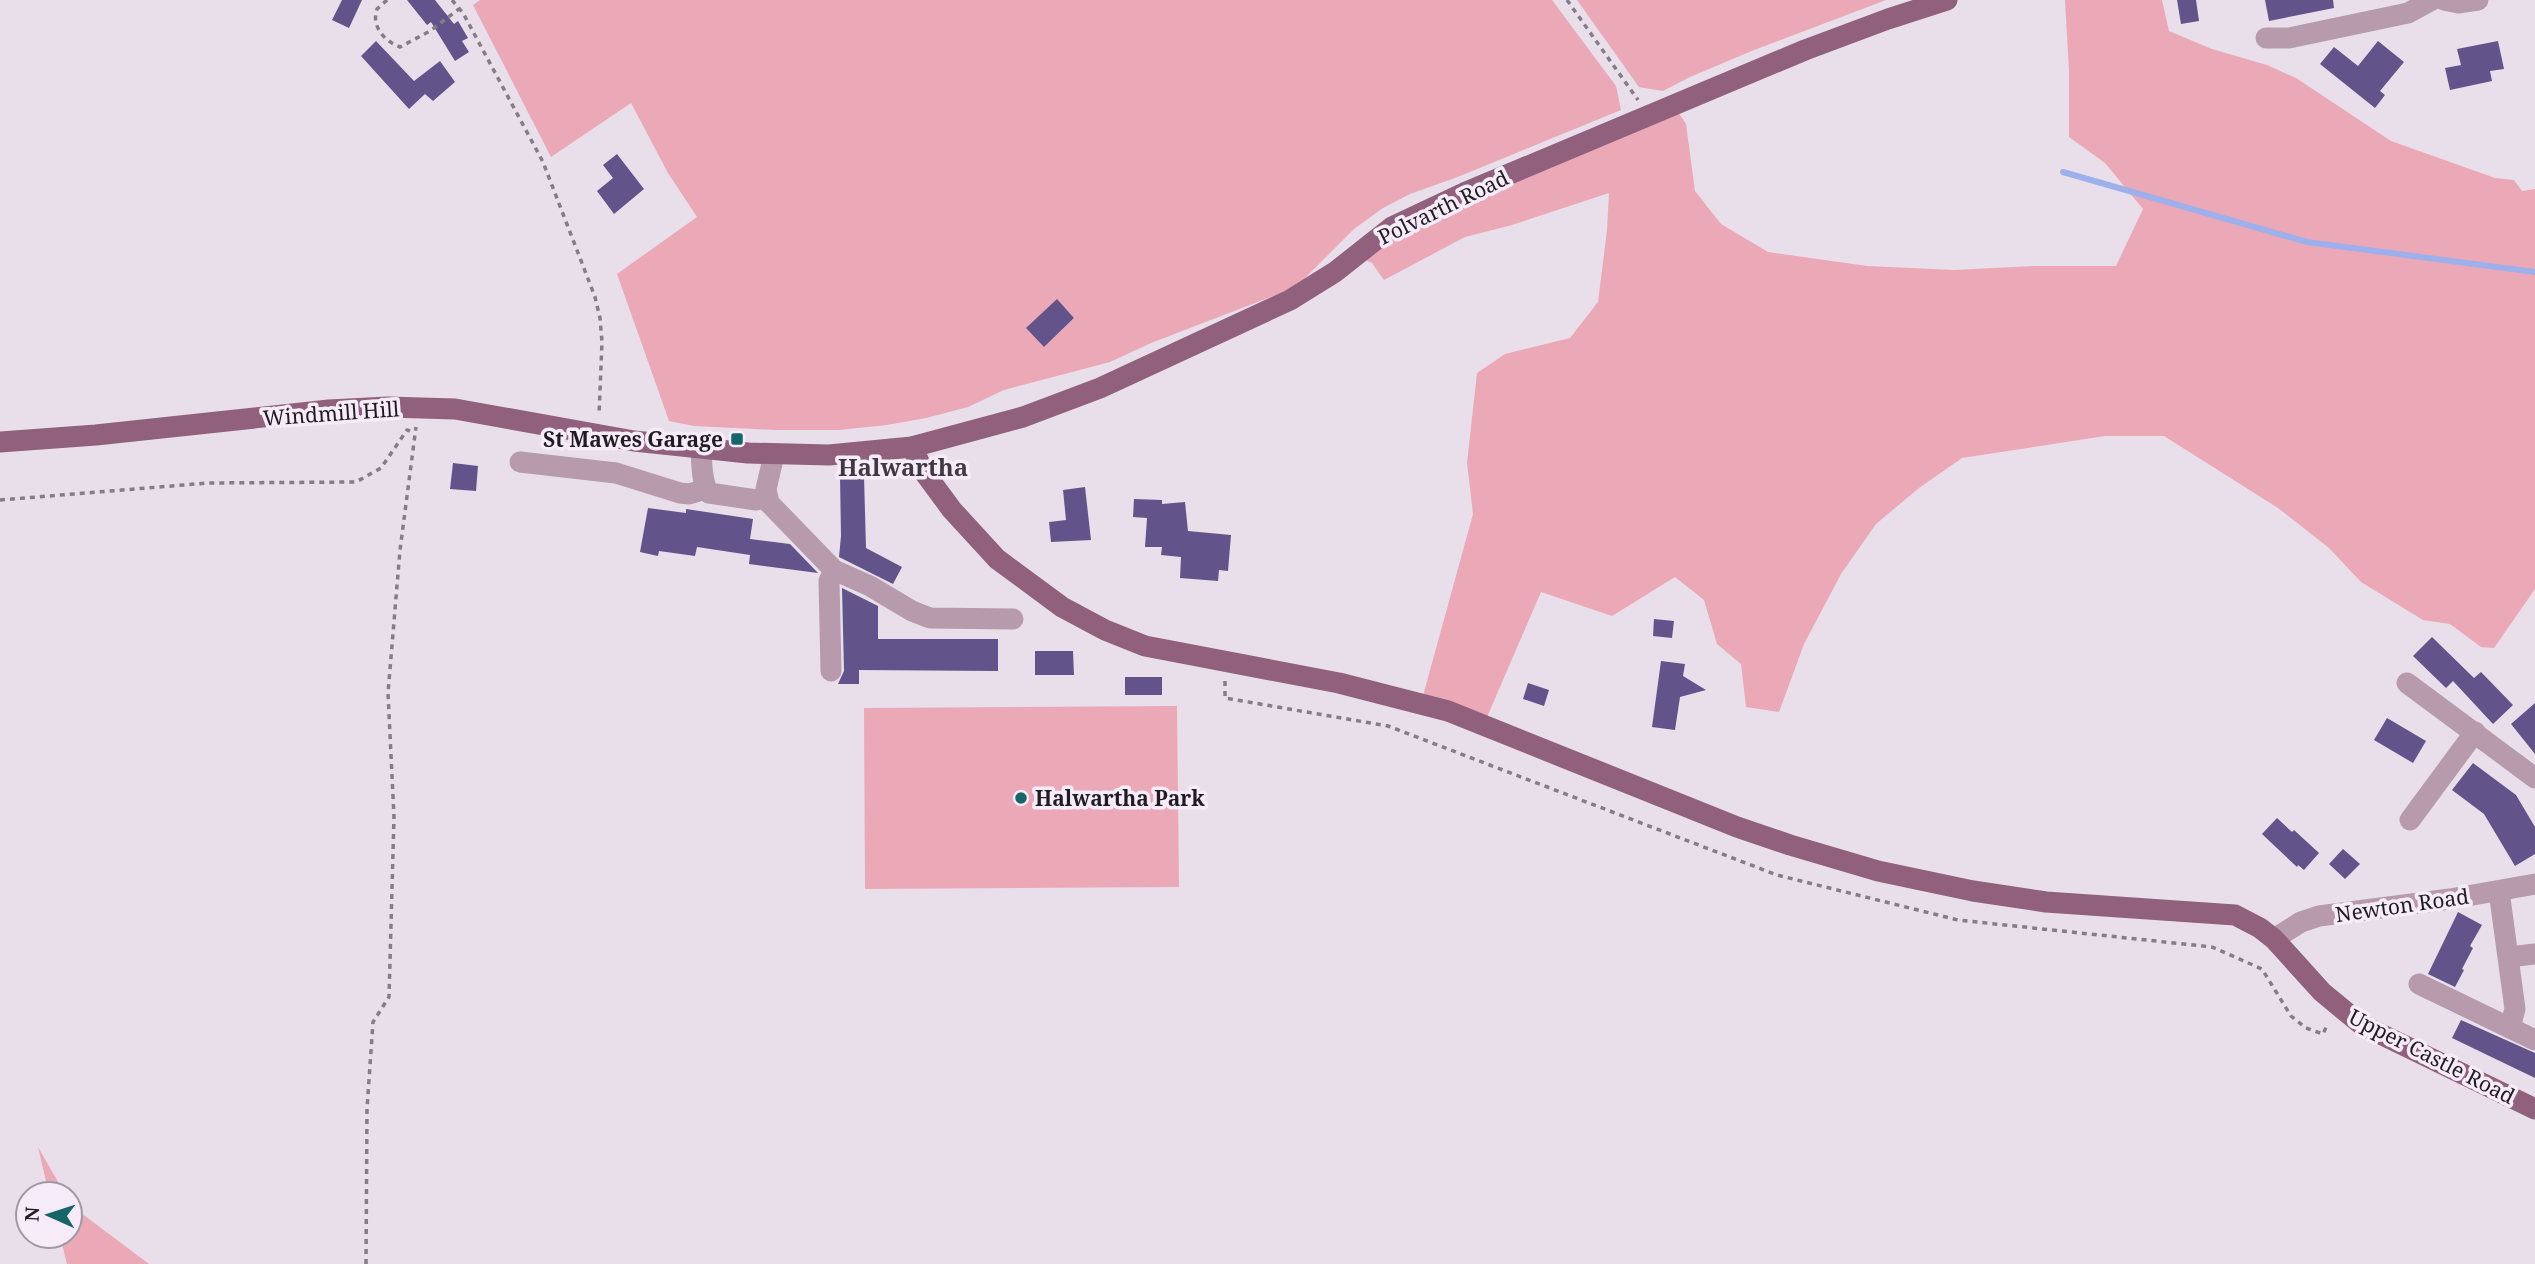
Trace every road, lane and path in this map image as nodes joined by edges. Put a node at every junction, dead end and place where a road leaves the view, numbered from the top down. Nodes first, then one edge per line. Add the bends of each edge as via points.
1 (387, 0) edge
2 (452, 0) edge
3 (1567, 0) edge
4 (1948, 0) edge
5 (2432, 0) edge
6 (2444, 0) edge
7 (2477, 0) edge
8 (459, 9) junction
9 (2266, 38) dead end
10 (1647, 117) junction
11 (416, 407) junction
12 (415, 431) junction
13 (597, 434) junction
14 (0, 442) edge
15 (912, 447) junction
16 (701, 449) junction
17 (774, 455) junction
18 (520, 462) dead end
19 (706, 489) junction
20 (767, 497) junction
21 (0, 500) edge
22 (834, 569) junction
23 (1013, 620) dead end
24 (831, 670) dead end
25 (2407, 683) dead end
26 (2475, 732) junction
27 (2535, 778) edge
28 (2410, 820) dead end
29 (2535, 884) edge
30 (2499, 891) junction
31 (2274, 939) junction
32 (2535, 954) edge
33 (2509, 957) junction
34 (2419, 984) dead end
35 (2510, 1028) junction
36 (2535, 1040) edge
37 (2535, 1110) edge
38 (366, 1264) edge

1 - 8 path via 377,9 375,23 400,47
2 - 8 path
3 - 10 path
4 - 10 main road, Polvarth Road via 1827,41
5 - 9 street via 2408,13 2289,38
6 - 7 street
8 - 13 path via 543,162 595,297 602,342
10 - 15 main road, Polvarth Road via 1408,219 1290,300 1100,388 1024,417
11 - 12 path
11 - 13 main road, Windmill Hill
11 - 14 main road, Windmill Hill via 362,407
12 - 21 path via 407,430 381,468 356,482 208,483
12 - 38 path via 388,693 394,817 389,997 373,1022
13 - 16 main road, Windmill Hill
15 - 17 main road, Windmill Hill
15 - 31 main road, Upper Castle Road via 952,510 997,559 1062,607 1145,646 1339,683 1448,711 1737,827 1878,871 2046,902 2222,913 2247,920
16 - 17 main road, Windmill Hill
16 - 19 street
17 - 20 street
18 - 19 street via 616,473 680,493
19 - 20 street via 716,495
20 - 22 street
22 - 23 street via 921,615
22 - 24 street via 829,581
25 - 26 street
26 - 27 street
26 - 28 street
29 - 30 street, Newton Road
30 - 31 street, Newton Road via 2319,916
30 - 33 street
31 - 37 main road, Upper Castle Road via 2322,992 2362,1025
32 - 33 street
33 - 35 street via 2515,1009
34 - 35 street
35 - 36 street

